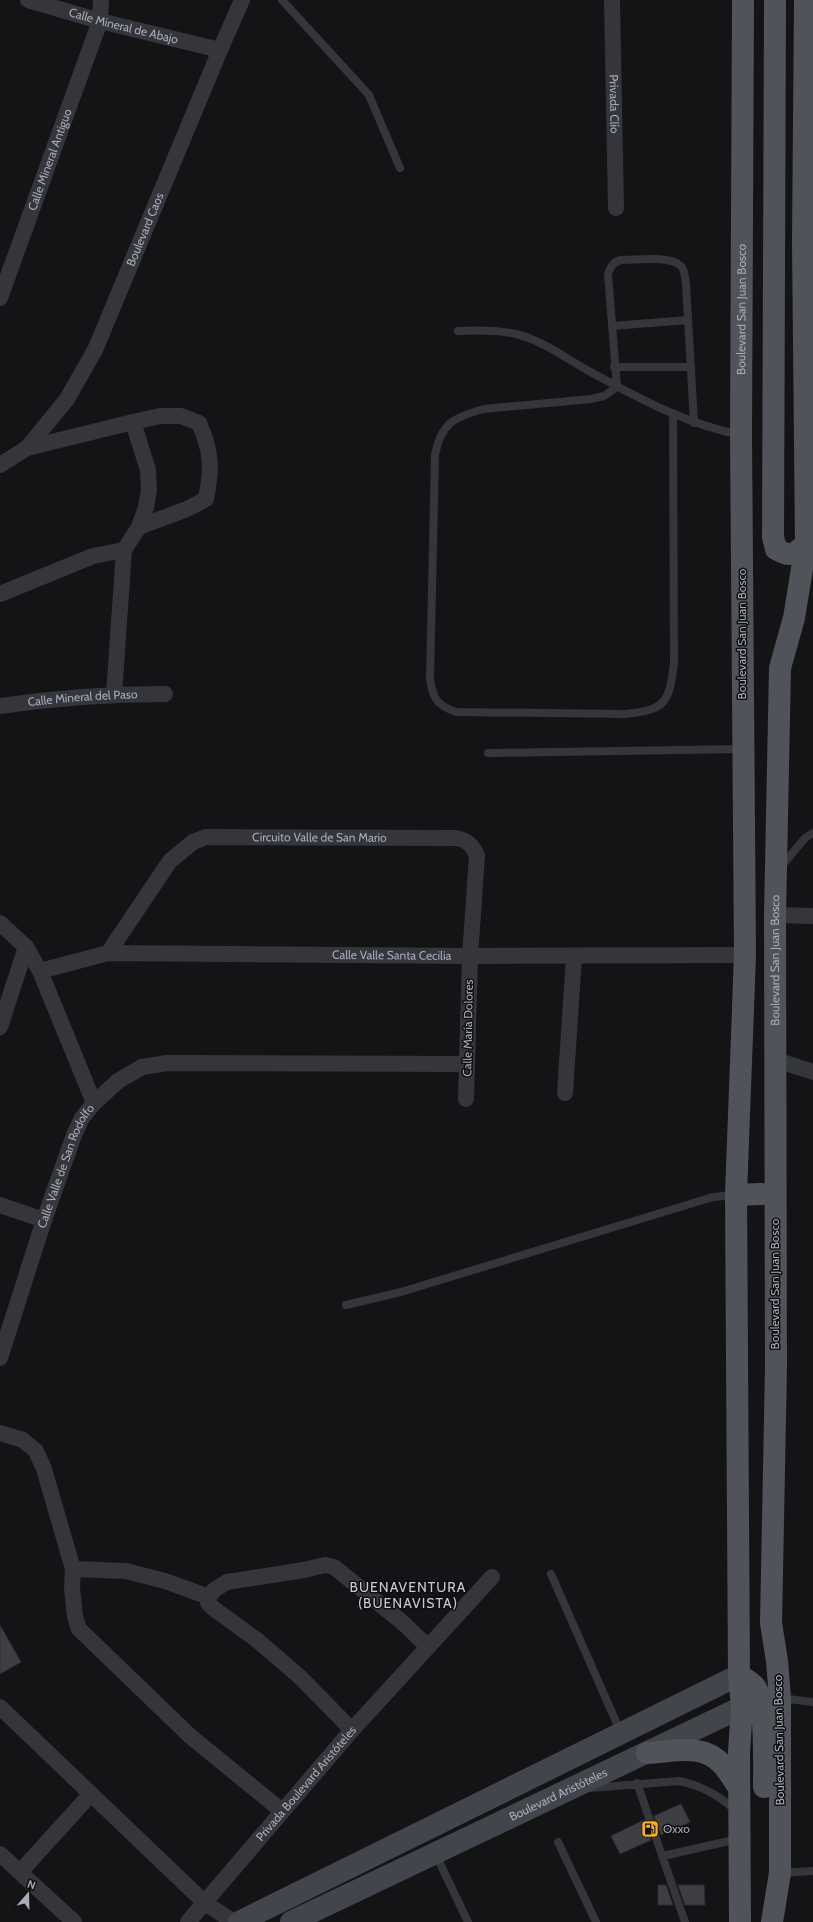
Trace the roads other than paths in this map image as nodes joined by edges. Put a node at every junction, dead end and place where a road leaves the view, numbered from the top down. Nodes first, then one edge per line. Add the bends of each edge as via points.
1 (28, 0) edge
2 (100, 0) edge
3 (242, 0) edge
4 (282, 0) edge
5 (612, 0) edge
6 (743, 0) edge
7 (775, 0) edge
8 (805, 0) edge
9 (55, 3) edge
10 (100, 22) junction
11 (220, 50) junction
12 (400, 168) dead end
13 (616, 208) dead end
14 (0, 298) edge
15 (688, 320) junction
16 (612, 326) junction
17 (458, 331) dead end
18 (614, 367) junction
19 (691, 367) junction
20 (617, 387) junction
21 (673, 415) junction
22 (133, 422) junction
23 (694, 423) junction
24 (741, 435) junction
25 (27, 448) junction
26 (0, 465) edge
27 (139, 526) junction
28 (806, 544) junction
29 (124, 550) junction
30 (0, 594) edge
31 (114, 694) junction
32 (164, 694) dead end
33 (0, 706) edge
34 (743, 749) junction
35 (488, 753) dead end
36 (813, 832) edge
37 (776, 873) junction
38 (775, 915) junction
39 (813, 916) edge
40 (0, 922) edge
41 (26, 947) junction
42 (108, 953) junction
43 (470, 956) junction
44 (745, 956) junction
45 (574, 957) junction
46 (40, 971) junction
47 (0, 1027) edge
48 (776, 1060) junction
49 (467, 1064) junction
50 (813, 1072) edge
51 (565, 1093) dead end
52 (466, 1099) dead end
53 (94, 1103) junction
54 (776, 1130) junction
55 (762, 1194) junction
56 (736, 1195) junction
57 (0, 1205) edge
58 (44, 1220) junction
59 (775, 1303) junction
60 (346, 1305) dead end
61 (0, 1358) edge
62 (0, 1433) edge
63 (73, 1569) junction
64 (551, 1574) dead end
65 (492, 1577) dead end
66 (209, 1597) junction
67 (771, 1623) junction
68 (428, 1647) junction
69 (739, 1675) junction
70 (757, 1690) junction
71 (780, 1698) junction
72 (813, 1702) edge
73 (742, 1706) junction
74 (0, 1707) edge
75 (352, 1730) junction
76 (621, 1734) junction
77 (647, 1753) junction
78 (637, 1783) junction
79 (739, 1788) junction
80 (562, 1791) junction
81 (90, 1795) junction
82 (282, 1811) junction
83 (739, 1813) junction
84 (739, 1839) junction
85 (558, 1842) dead end
86 (435, 1852) junction
87 (0, 1854) edge
88 (663, 1856) junction
89 (813, 1871) edge
90 (20, 1872) junction
91 (780, 1873) junction
92 (205, 1903) junction
93 (74, 1922) edge
94 (188, 1922) edge
95 (234, 1922) edge
96 (238, 1922) edge
97 (291, 1922) edge
98 (468, 1922) edge
99 (596, 1922) edge
100 (685, 1922) edge
101 (740, 1922) edge
102 (767, 1922) edge
103 (772, 1922) edge

1 - 9 street, Calle Mineral de Abajo
2 - 10 street, Calle Mineral Antiguo
3 - 11 street, Boulevard Caos
4 - 12 lane via 369,95
5 - 13 street, Privada Clío
6 - 24 main road, Boulevard San Juan Bosco
7 - 28 main road via 773,536 776,549 785,554 794,554
8 - 28 main road, Boulevard San Juan Bosco via 803,250
9 - 10 street, Calle Mineral de Abajo
10 - 11 street, Calle Mineral de Abajo
10 - 14 street, Calle Mineral Antiguo
11 - 25 street, Boulevard Caos via 95,350 67,399
15 - 16 lane
15 - 16 lane via 685,274 680,265 668,260 621,260 612,264 608,274
15 - 19 lane
16 - 18 lane
17 - 20 lane via 494,330 517,334 535,341
18 - 19 lane
18 - 20 lane
19 - 23 lane
20 - 21 lane
20 - 21 lane via 604,396 591,399 484,409 468,413 449,423 442,431 435,455 430,679 436,700 446,708 456,712 625,714 654,710 667,698 674,663
21 - 23 lane
22 - 25 street
22 - 27 street via 148,470 149,490
22 - 27 street via 160,416 181,416 199,423 207,441 211,474 206,499 187,509
23 - 24 lane
24 - 34 main road, Boulevard San Juan Bosco
25 - 26 street
27 - 29 street
28 - 37 main road, Boulevard San Juan Bosco via 794,618 780,668
29 - 30 street via 93,556
29 - 31 street
31 - 32 street, Calle Mineral del Paso
31 - 33 street, Calle Mineral del Paso
34 - 35 lane
34 - 44 main road, Boulevard San Juan Bosco
36 - 37 lane
37 - 38 main road, Boulevard San Juan Bosco
38 - 39 street
38 - 48 main road, Boulevard San Juan Bosco
40 - 41 street, Calle Valle de San Rodolfo
41 - 46 street, Calle Valle de San Rodolfo
41 - 47 street
42 - 43 street, Calle Valle Santa Cecilia
42 - 43 street, Circuito Valle de San Mario via 170,861 183,848 206,837 456,838 471,844 477,856
42 - 46 street, Calle Valle Santa Cecilia
43 - 45 street, Calle Valle Santa Cecilia
43 - 49 street, Calle María Dolores
44 - 45 street, Calle Valle Santa Cecilia
44 - 56 main road, Boulevard San Juan Bosco
45 - 51 street
46 - 53 street, Calle Valle de San Rodolfo
48 - 50 street
48 - 54 main road, Boulevard San Juan Bosco
49 - 52 street, Calle María Dolores
49 - 53 street via 167,1063 142,1067 118,1081
53 - 58 street, Calle Valle de San Rodolfo via 82,1118 74,1135
54 - 55 main road via 762,1159
54 - 59 main road, Boulevard San Juan Bosco
55 - 56 main road
55 - 59 main road via 763,1285
56 - 60 lane via 713,1197 401,1292
56 - 69 main road, Boulevard San Juan Bosco
57 - 58 street
58 - 61 street, Calle Valle de San Rodolfo
59 - 67 main road, Boulevard San Juan Bosco
62 - 63 street via 23,1440 36,1451 63,1529
63 - 66 street via 126,1571 166,1581
63 - 82 street via 75,1617 79,1629 190,1736
64 - 76 lane
65 - 68 street, Privada Boulevard Aristóteles
66 - 68 street via 214,1590 227,1582 325,1565 334,1567 402,1622
66 - 75 street via 208,1603 213,1608 257,1640 300,1677
67 - 70 main road, Boulevard Aristóteles via 765,1672
67 - 71 main road, Boulevard San Juan Bosco
68 - 75 street, Privada Boulevard Aristóteles
69 - 70 main road, Boulevard San Juan Bosco
69 - 73 main road, Boulevard San Juan Bosco
69 - 76 street, Boulevard Aristóteles
70 - 73 main road, Boulevard Aristóteles via 750,1701
70 - 102 main road, Boulevard San Juan Bosco via 763,1720
71 - 72 lane
71 - 91 main road, Boulevard San Juan Bosco
73 - 77 street, Boulevard Aristóteles
73 - 79 main road, Boulevard San Juan Bosco
74 - 81 street
75 - 82 street, Privada Boulevard Aristóteles
76 - 96 street, Boulevard Aristóteles
77 - 79 main road via 689,1748 708,1753 724,1766
77 - 80 street, Boulevard Aristóteles
78 - 80 lane
78 - 83 lane via 679,1781 693,1784 729,1804
78 - 88 lane
79 - 83 main road, Boulevard San Juan Bosco
80 - 86 street, Boulevard Aristóteles
81 - 90 street
81 - 92 street
82 - 92 street, Privada Boulevard Aristóteles
83 - 84 main road, Boulevard San Juan Bosco
84 - 88 lane
84 - 101 main road, Boulevard San Juan Bosco
85 - 99 lane
86 - 97 street, Boulevard Aristóteles
86 - 98 lane
87 - 90 street
88 - 100 lane
89 - 91 lane
90 - 93 street
91 - 103 main road, Boulevard San Juan Bosco
92 - 94 street, Privada Boulevard Aristóteles
92 - 95 street

